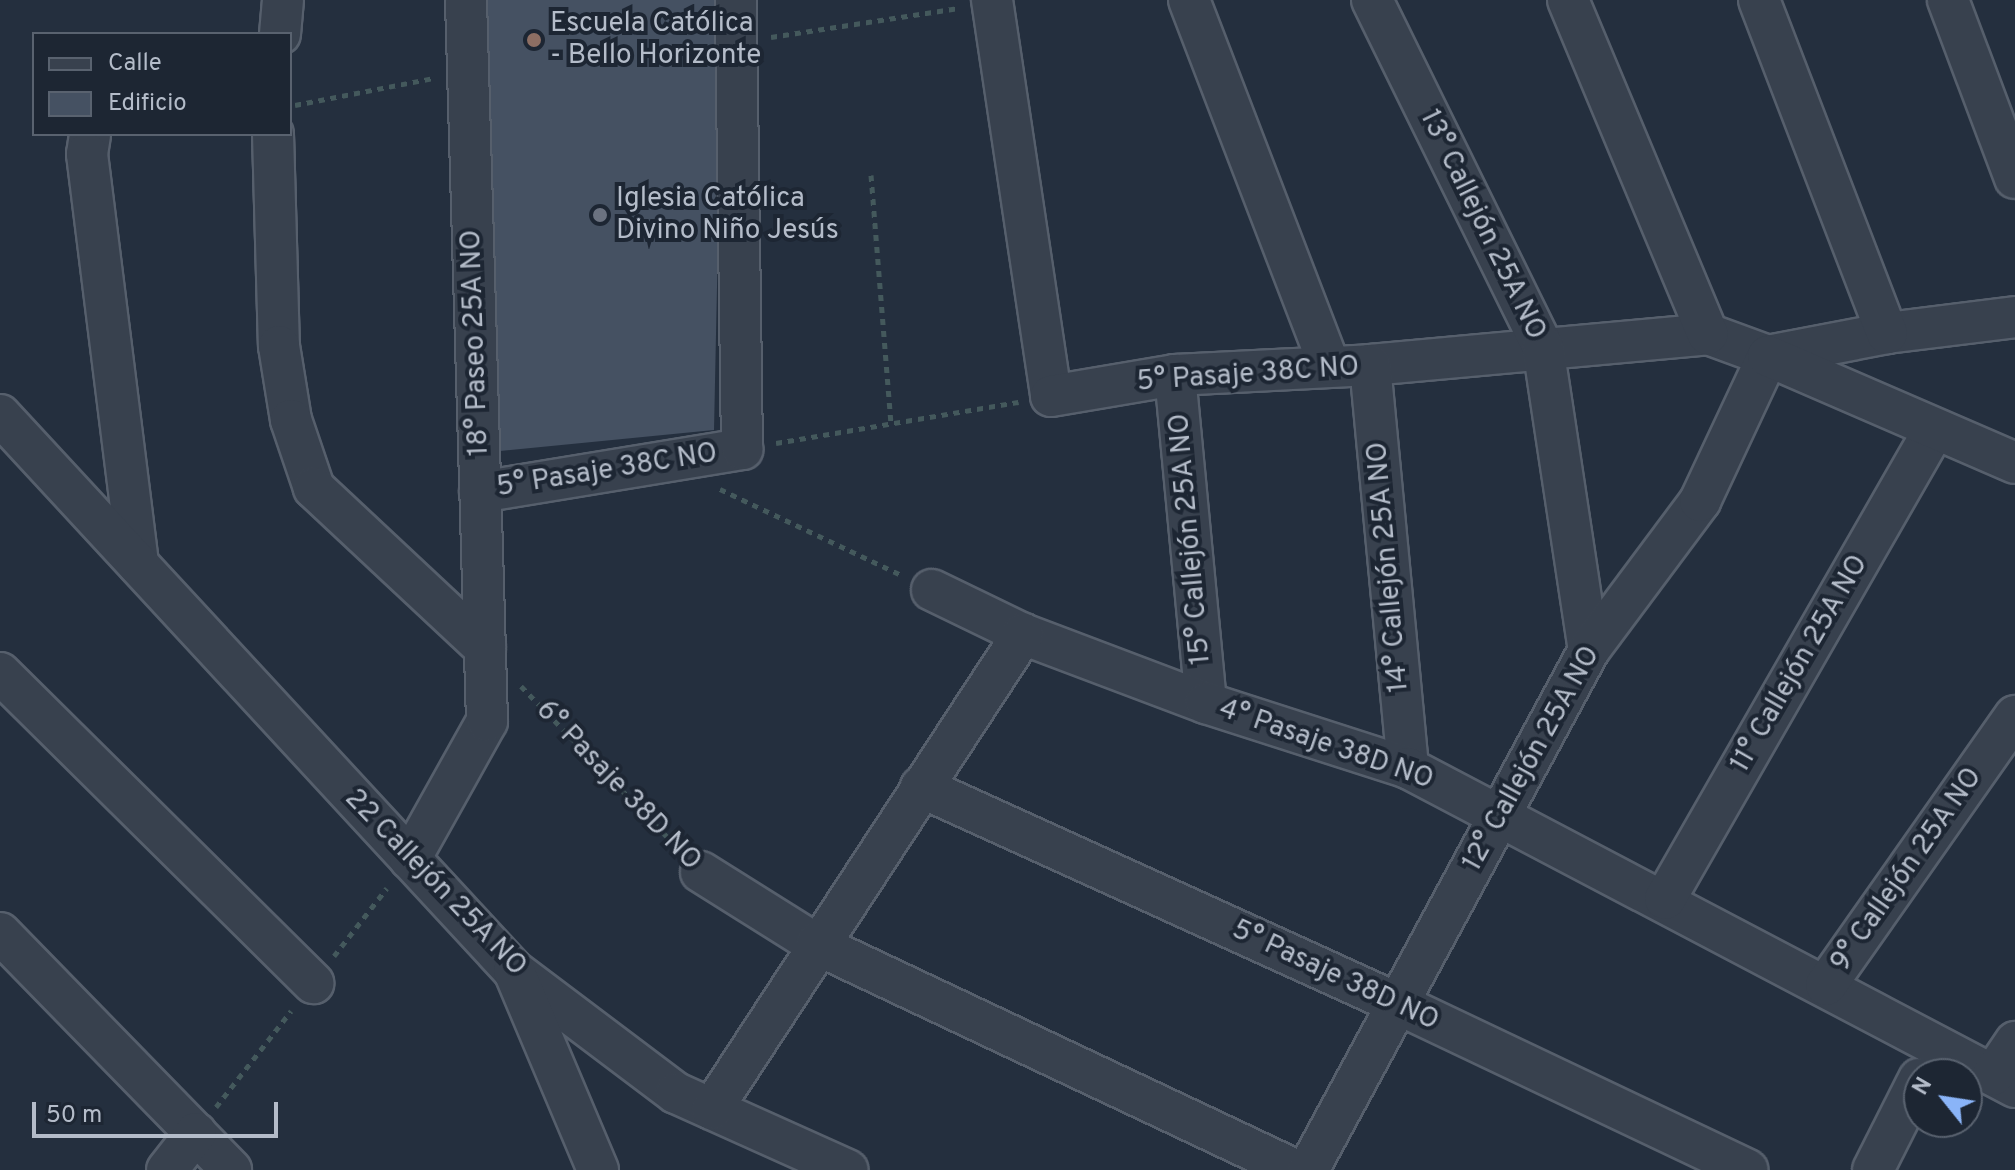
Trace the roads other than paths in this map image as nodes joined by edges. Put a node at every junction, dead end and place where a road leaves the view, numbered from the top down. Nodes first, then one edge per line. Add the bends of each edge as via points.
1 (283, 0) edge
2 (466, 0) edge
3 (736, 0) edge
4 (1189, 0) edge
5 (1372, 0) edge
6 (1568, 0) edge
7 (1759, 0) edge
8 (1948, 0) edge
9 (992, 1) edge
10 (280, 32) edge
11 (90, 136) edge
12 (273, 136) edge
13 (2015, 178) edge
14 (2015, 317) edge
15 (1887, 333) junction
16 (1708, 334) junction
17 (1543, 347) junction
18 (1768, 356) junction
19 (1329, 364) junction
20 (1370, 365) junction
21 (1175, 375) junction
22 (0, 415) edge
23 (1934, 430) junction
24 (2015, 463) edge
25 (480, 492) junction
26 (138, 564) junction
27 (932, 590) road end
28 (1023, 634) junction
29 (485, 648) junction
30 (1589, 650) junction
31 (0, 673) edge
32 (1206, 703) junction
33 (2015, 716) edge
34 (1408, 768) junction
35 (921, 787) junction
36 (1504, 815) junction
37 (410, 859) junction
38 (701, 872) road end
39 (1665, 899) junction
40 (0, 933) edge
41 (816, 944) junction
42 (514, 971) junction
43 (313, 983) dead end
44 (1826, 985) junction
45 (1396, 1003) junction
46 (2015, 1042) edge
47 (1916, 1058) edge
48 (1983, 1077) edge
49 (2004, 1081) edge
50 (712, 1109) junction
51 (1903, 1111) edge
52 (196, 1133) junction
53 (167, 1170) edge
54 (231, 1170) edge
55 (598, 1170) edge
56 (847, 1170) edge
57 (1295, 1170) edge
58 (1308, 1170) edge
59 (1747, 1170) edge
60 (1873, 1170) edge

1 - 10 street
2 - 25 street, 18° Paseo 25A NO
3 - 25 street, 5° Pasaje 38C NO via 742,449
4 - 19 street
5 - 17 street, 13° Callejón 25A NO
6 - 16 street
7 - 15 street
8 - 13 street
9 - 21 street, 5° Pasaje 38C NO via 1051,396
11 - 26 street via 87,154
12 - 29 street via 279,346 291,420 314,488
14 - 15 street
15 - 18 street
16 - 17 street, 5° Pasaje 38C NO
16 - 18 street, 5° Pasaje 38C NO
17 - 20 street, 5° Pasaje 38C NO
17 - 30 street, 13° Callejón 25A NO
18 - 23 street, 5° Pasaje 38C NO
18 - 30 street, 12° Callejón 25A NO via 1700,501
19 - 20 street, 5° Pasaje 38C NO
19 - 21 street, 5° Pasaje 38C NO
20 - 34 street, 14° Callejón 25A NO
21 - 32 street, 15° Callejón 25A NO
22 - 26 street, 22 Callejón 25A NO
23 - 24 street, 5° Pasaje 38C NO
23 - 39 street, 11° Callejón 25A NO
25 - 29 street, 18° Paseo 25A NO
26 - 37 street, 22 Callejón 25A NO
27 - 28 street, 4° Pasaje 38D NO
28 - 32 street, 4° Pasaje 38D NO
28 - 35 street
29 - 37 street, 18° Paseo 25A NO via 487,721
30 - 36 street, 12° Callejón 25A NO
31 - 43 street
32 - 34 street, 4° Pasaje 38D NO
33 - 44 street, 9° Callejón 25A NO
34 - 36 street, 4° Pasaje 38D NO
35 - 41 street
35 - 45 street, 5° Pasaje 38D NO
36 - 39 street, 4° Pasaje 38D NO
36 - 45 street, 12° Callejón 25A NO
37 - 42 street, 22 Callejón 25A NO
38 - 41 street, 6° Pasaje 38D NO
39 - 44 street, 4° Pasaje 38D NO
40 - 52 street
41 - 50 street
41 - 57 street, 6° Pasaje 38D NO
42 - 50 street, 22 Callejón 25A NO via 676,1093
42 - 55 street
44 - 47 street, 4° Pasaje 38D NO
45 - 58 street, 12° Callejón 25A NO
45 - 59 street, 5° Pasaje 38D NO
46 - 49 street
48 - 49 street, 4° Pasaje 38D NO
50 - 56 street, 22 Callejón 25A NO
51 - 60 street
52 - 53 street
52 - 54 street

